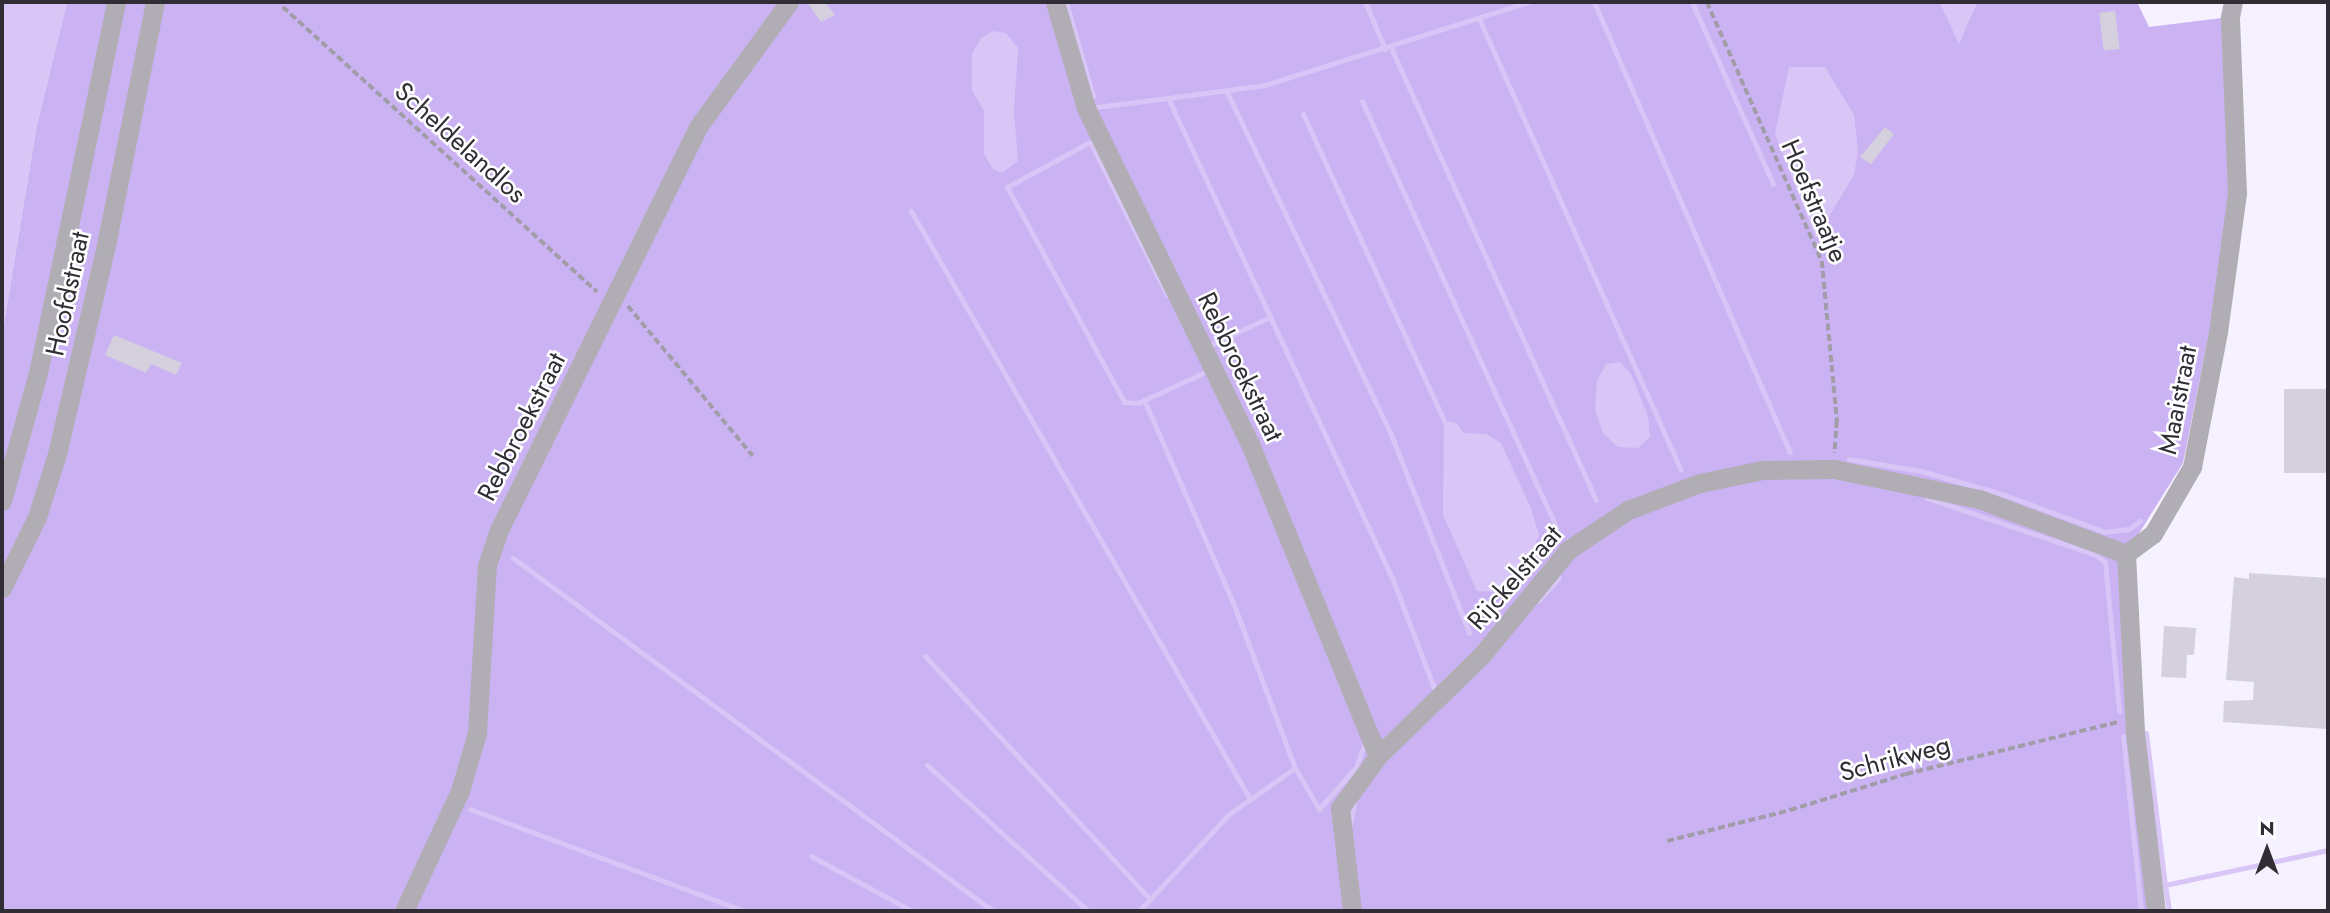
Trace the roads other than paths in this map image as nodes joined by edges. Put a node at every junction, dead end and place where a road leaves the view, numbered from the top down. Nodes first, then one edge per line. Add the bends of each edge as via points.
1 (116, 2) edge
2 (155, 2) edge
3 (789, 2) edge
4 (1055, 2) edge
5 (2233, 2) edge
6 (2, 501) edge
7 (2126, 554) junction
8 (2, 588) edge
9 (1378, 756) junction
10 (404, 911) edge
11 (1353, 911) edge
12 (2156, 911) edge

1 - 6 street, Hoofdstraat via 38,373
2 - 8 street, Hoofdstraat via 67,418 37,517
3 - 10 street, Rebbroekstraat via 698,127 500,528 487,565 477,733 460,791
4 - 9 street, Rebbroekstraat via 1086,108 1250,444
5 - 7 street, Maaistraat via 2237,193 2195,454 2153,534
7 - 9 street, Rijckelstraat via 1979,499 1833,469 1762,470 1700,483 1628,510 1568,550 1481,656
7 - 12 street via 2134,718
9 - 11 street, Rijckelstraat via 1339,808

